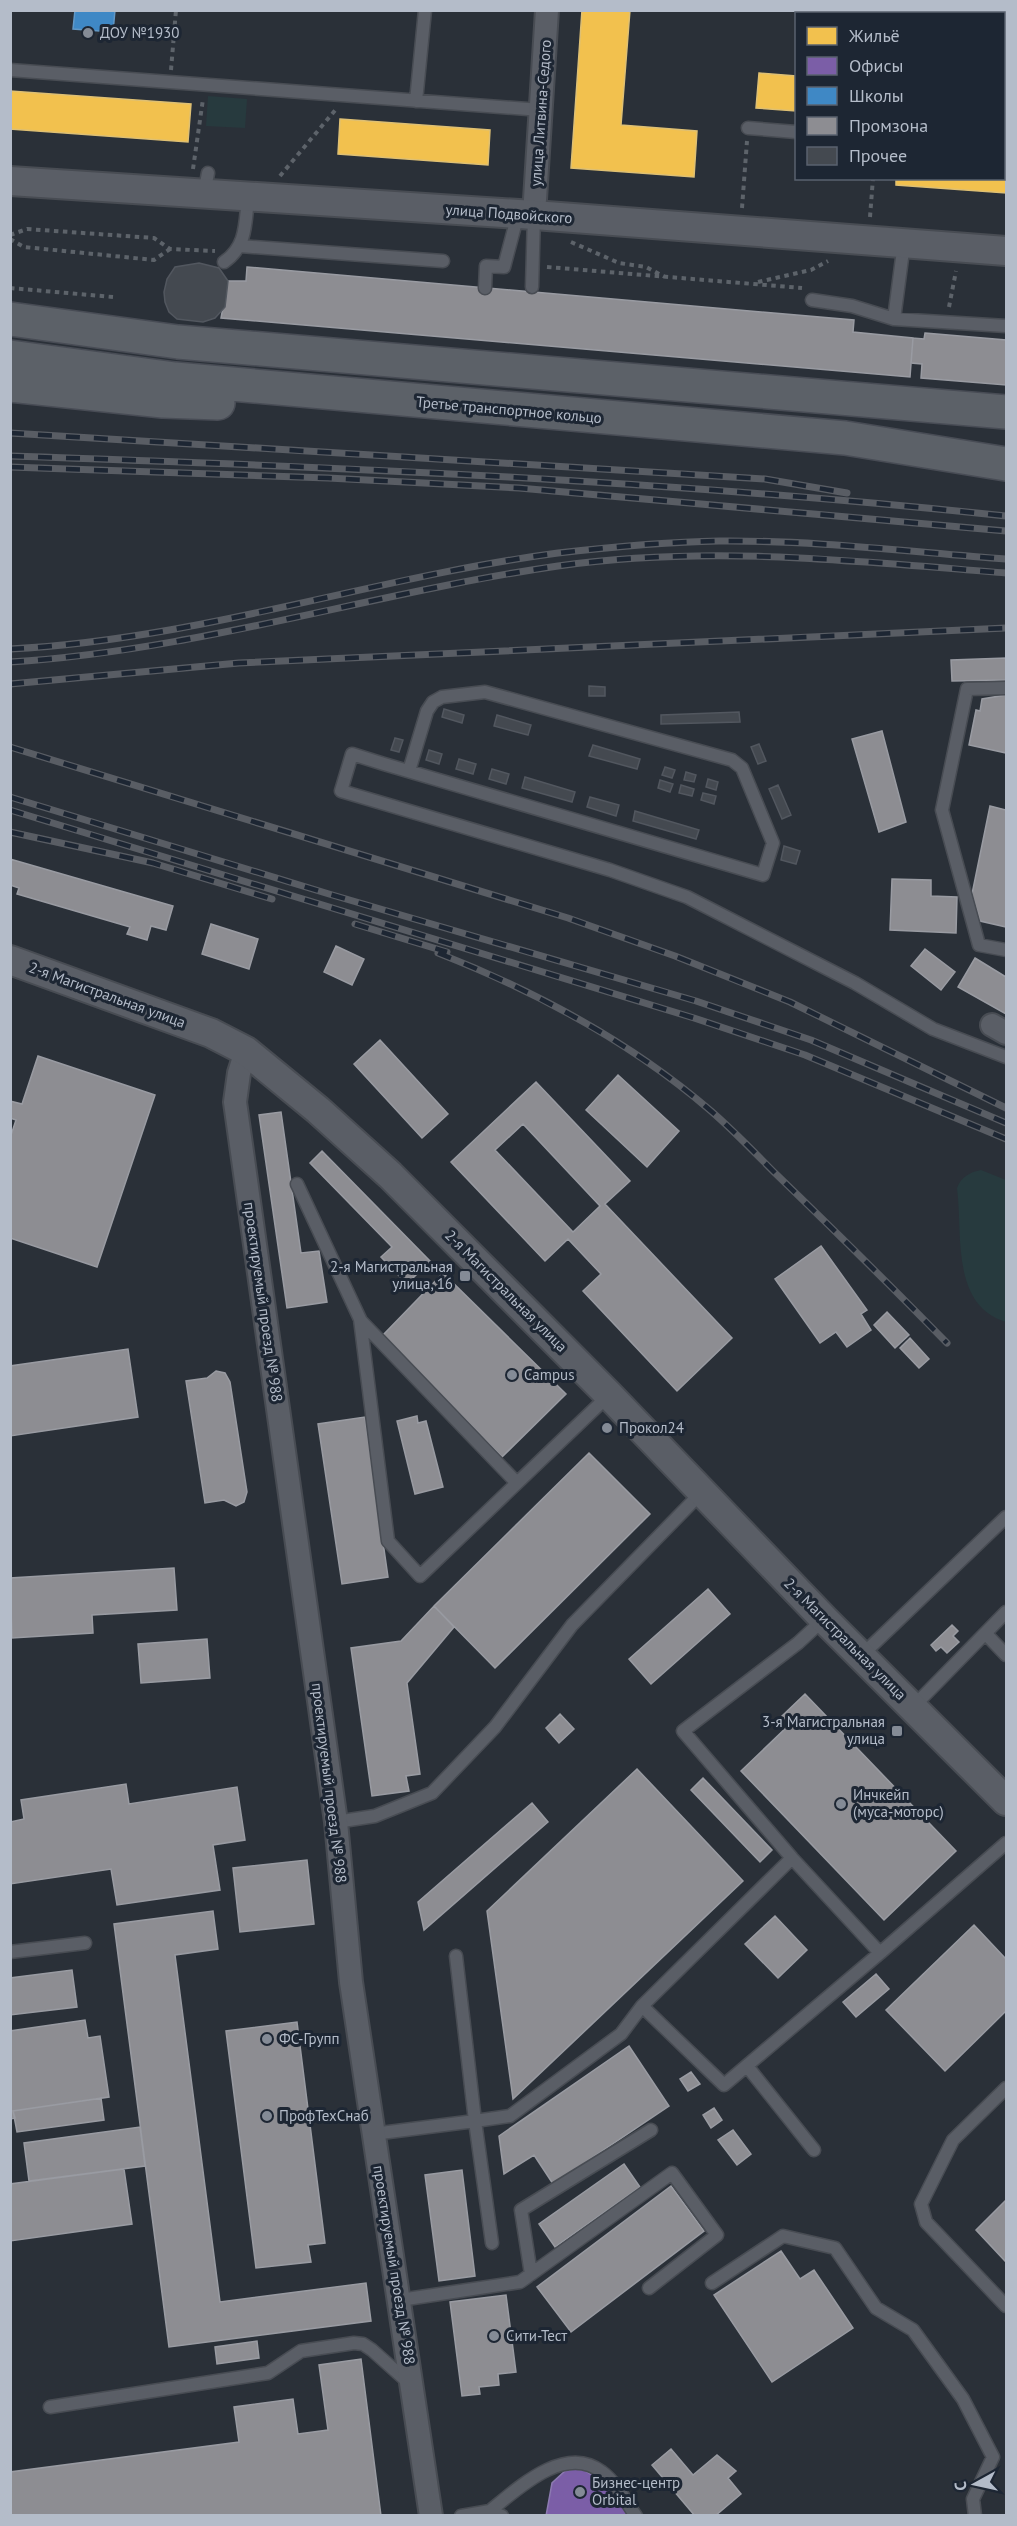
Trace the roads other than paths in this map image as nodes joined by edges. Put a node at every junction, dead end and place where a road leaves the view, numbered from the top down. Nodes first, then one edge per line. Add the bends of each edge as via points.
1 (424, 10) edge
2 (547, 10) edge
3 (10, 70) edge
4 (416, 101) junction
5 (541, 110) junction
6 (748, 128) road end
7 (795, 132) edge
8 (10, 181) edge
9 (248, 198) junction
10 (526, 215) junction
11 (904, 243) junction
12 (239, 249) junction
13 (1006, 251) edge
14 (442, 261) dead end
15 (224, 262) dead end
16 (532, 287) dead end
17 (485, 288) dead end
18 (812, 300) road end
19 (10, 319) edge
20 (894, 319) junction
21 (1006, 326) edge
22 (10, 357) edge
23 (10, 385) edge
24 (464, 406) junction
25 (1006, 412) edge
26 (846, 438) junction
27 (1006, 448) edge
28 (1006, 464) edge
29 (1006, 688) edge
30 (409, 771) junction
31 (1006, 950) edge
32 (10, 960) edge
33 (246, 1051) junction
34 (1006, 1057) edge
35 (297, 1184) dead end
36 (360, 1320) junction
37 (609, 1395) junction
38 (517, 1483) junction
39 (702, 1492) junction
40 (1006, 1517) edge
41 (1006, 1612) edge
42 (824, 1619) junction
43 (986, 1634) junction
44 (1006, 1655) edge
45 (861, 1656) junction
46 (912, 1707) junction
47 (1006, 1801) edge
48 (336, 1822) junction
49 (1006, 1843) edge
50 (792, 1858) junction
51 (85, 1943) dead end
52 (10, 1952) edge
53 (880, 1953) junction
54 (456, 1956) dead end
55 (642, 2006) junction
56 (747, 2066) junction
57 (1006, 2088) edge
58 (475, 2121) junction
59 (651, 2130) dead end
60 (373, 2134) junction
61 (814, 2150) dead end
62 (492, 2243) dead end
63 (531, 2274) junction
64 (712, 2283) dead end
65 (649, 2288) dead end
66 (400, 2300) junction
67 (1006, 2306) edge
68 (413, 2386) junction
69 (50, 2408) dead end
70 (496, 2513) edge
71 (431, 2516) edge
72 (461, 2516) edge
73 (636, 2516) edge
74 (975, 2516) edge

1 - 4 lane
2 - 5 street, улица Литвина-Седого
3 - 4 lane
4 - 5 lane
5 - 10 street, улица Литвина-Седого
6 - 7 lane
8 - 9 street, улица Подвойского via 201,181
9 - 10 street, улица Подвойского
9 - 12 lane via 244,240
10 - 11 street, улица Подвойского
10 - 16 lane
10 - 17 lane via 504,267 486,266
11 - 13 street, улица Подвойского
11 - 20 lane
12 - 14 lane
12 - 15 lane
18 - 20 lane via 852,306
19 - 25 main road via 178,342
20 - 21 lane
22 - 24 main road, Третье транспортное кольцо via 175,378
23 - 24 main road via 163,401
24 - 26 main road, Третье транспортное кольцо
26 - 27 main road
26 - 28 main road, Третье транспортное кольцо
29 - 31 lane via 967,689 942,810 979,945
30 - 30 lane via 763,875 772,843 742,768 732,760 485,692 442,697 433,702
30 - 34 lane via 352,754 341,791 610,870 687,897 845,977 933,1029
32 - 33 street, 2-я Магистральная улица via 171,1016
33 - 37 street, 2-я Магистральная улица via 390,1176
33 - 48 street, проектируемый проезд № 988 via 238,1072 235,1102
35 - 36 lane
36 - 38 lane
36 - 38 lane via 388,1540 420,1576
37 - 38 lane
37 - 39 street, 2-я Магистральная улица
39 - 42 street, 2-я Магистральная улица
39 - 48 lane via 572,1625 495,1727 432,1793 375,1816
40 - 45 lane
41 - 43 lane
42 - 45 street, 2-я Магистральная улица
42 - 50 lane via 798,1644 682,1731
43 - 44 lane
43 - 46 lane
45 - 46 street, 2-я Магистральная улица
46 - 47 street, 2-я Магистральная улица
48 - 60 street, проектируемый проезд № 988 via 351,1982
49 - 53 lane
50 - 53 lane
50 - 55 lane
51 - 52 lane
53 - 56 lane
54 - 58 lane
55 - 56 lane via 724,2085
55 - 58 lane via 621,2034 510,2116
56 - 61 lane
57 - 67 lane via 953,2139 921,2204 926,2222
58 - 60 lane
58 - 62 lane
59 - 63 lane via 521,2210
60 - 66 street, проектируемый проезд № 988
63 - 65 lane via 672,2174 717,2235
63 - 66 lane via 520,2282
64 - 74 lane via 783,2236 835,2248 876,2308 914,2330 963,2398 993,2457 973,2499
66 - 68 street, проектируемый проезд № 988
68 - 69 lane via 372,2350 354,2343 301,2351 268,2373
68 - 71 street, проектируемый проезд № 988
70 - 72 lane
70 - 73 lane via 541,2471 580,2463 604,2473

